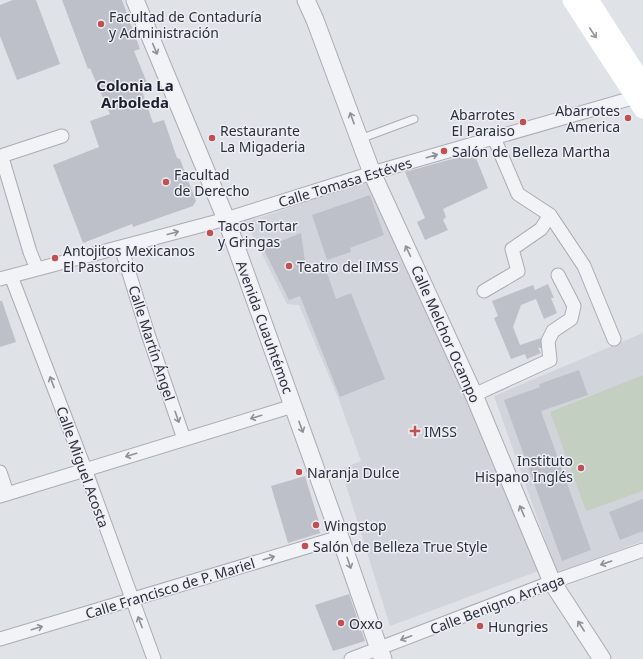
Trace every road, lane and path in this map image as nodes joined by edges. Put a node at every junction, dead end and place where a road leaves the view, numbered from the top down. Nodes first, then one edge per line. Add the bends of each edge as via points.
1 (135, 0) edge
2 (306, 0) edge
3 (572, 0) edge
4 (589, 0) edge
5 (641, 96) edge
6 (414, 119) dead end
7 (62, 136) dead end
8 (494, 138) junction
9 (360, 139) junction
10 (372, 173) junction
11 (550, 215) junction
12 (226, 219) junction
13 (121, 247) junction
14 (37, 269) junction
15 (558, 275) dead end
16 (5, 278) edge
17 (484, 291) dead end
18 (614, 339) dead end
19 (474, 395) junction
20 (293, 406) junction
21 (184, 439) junction
22 (85, 469) junction
23 (0, 472) edge
24 (4, 495) edge
25 (340, 537) junction
26 (643, 550) edge
27 (552, 582) junction
28 (131, 600) junction
29 (0, 639) edge
30 (381, 654) edge
31 (154, 659) edge
32 (351, 659) edge
33 (602, 659) edge

1 -> 12 street, Avenida Cuauhtémoc
9 -> 2 street, Calle Melchor Ocampo
3 -> 5 main road
4 - 5 main road
5 - 8 street, Calle Tomasa Estéves
6 - 9 lane
7 - 14 street via 4,156 3,161
10 -> 8 street, Calle Tomasa Estéves
8 - 11 street via 518,194
9 - 10 street, Calle Melchor Ocampo
10 - 12 street, Calle Tomasa Estéves
19 -> 10 street, Calle Melchor Ocampo
11 - 17 street via 541,229 512,250 518,271
11 - 18 street via 584,266
13 -> 12 street, Calle Tomasa Estéves
12 - 20 street, Avenida Cuauhtémoc
13 - 14 street, Calle Tomasa Estéves
13 -> 21 street, Calle Martín Ángel
14 - 16 street, Calle Tomasa Estéves
15 - 19 street via 574,306 571,319 553,331 548,341 550,360
22 -> 16 street, Calle Miguel Acosta
27 -> 19 street, Calle Melchor Ocampo
20 -> 21 street
20 -> 25 street, Avenida Cuauhtémoc
21 -> 22 street
22 - 24 street
22 - 28 street, Calle Miguel Acosta
23 - 24 street
28 -> 25 street, Calle Francisco de P. Mariel
25 -> 30 street, Avenida Cuauhtémoc
26 -> 27 street, Calle Benigno Arriaga
27 -> 30 street, Calle Benigno Arriaga
33 -> 27 street, Calle Melchor Ocampo
29 -> 28 street, Calle Francisco de P. Mariel
31 -> 28 street, Calle Miguel Acosta
30 - 32 street, Calle Benigno Arriaga

